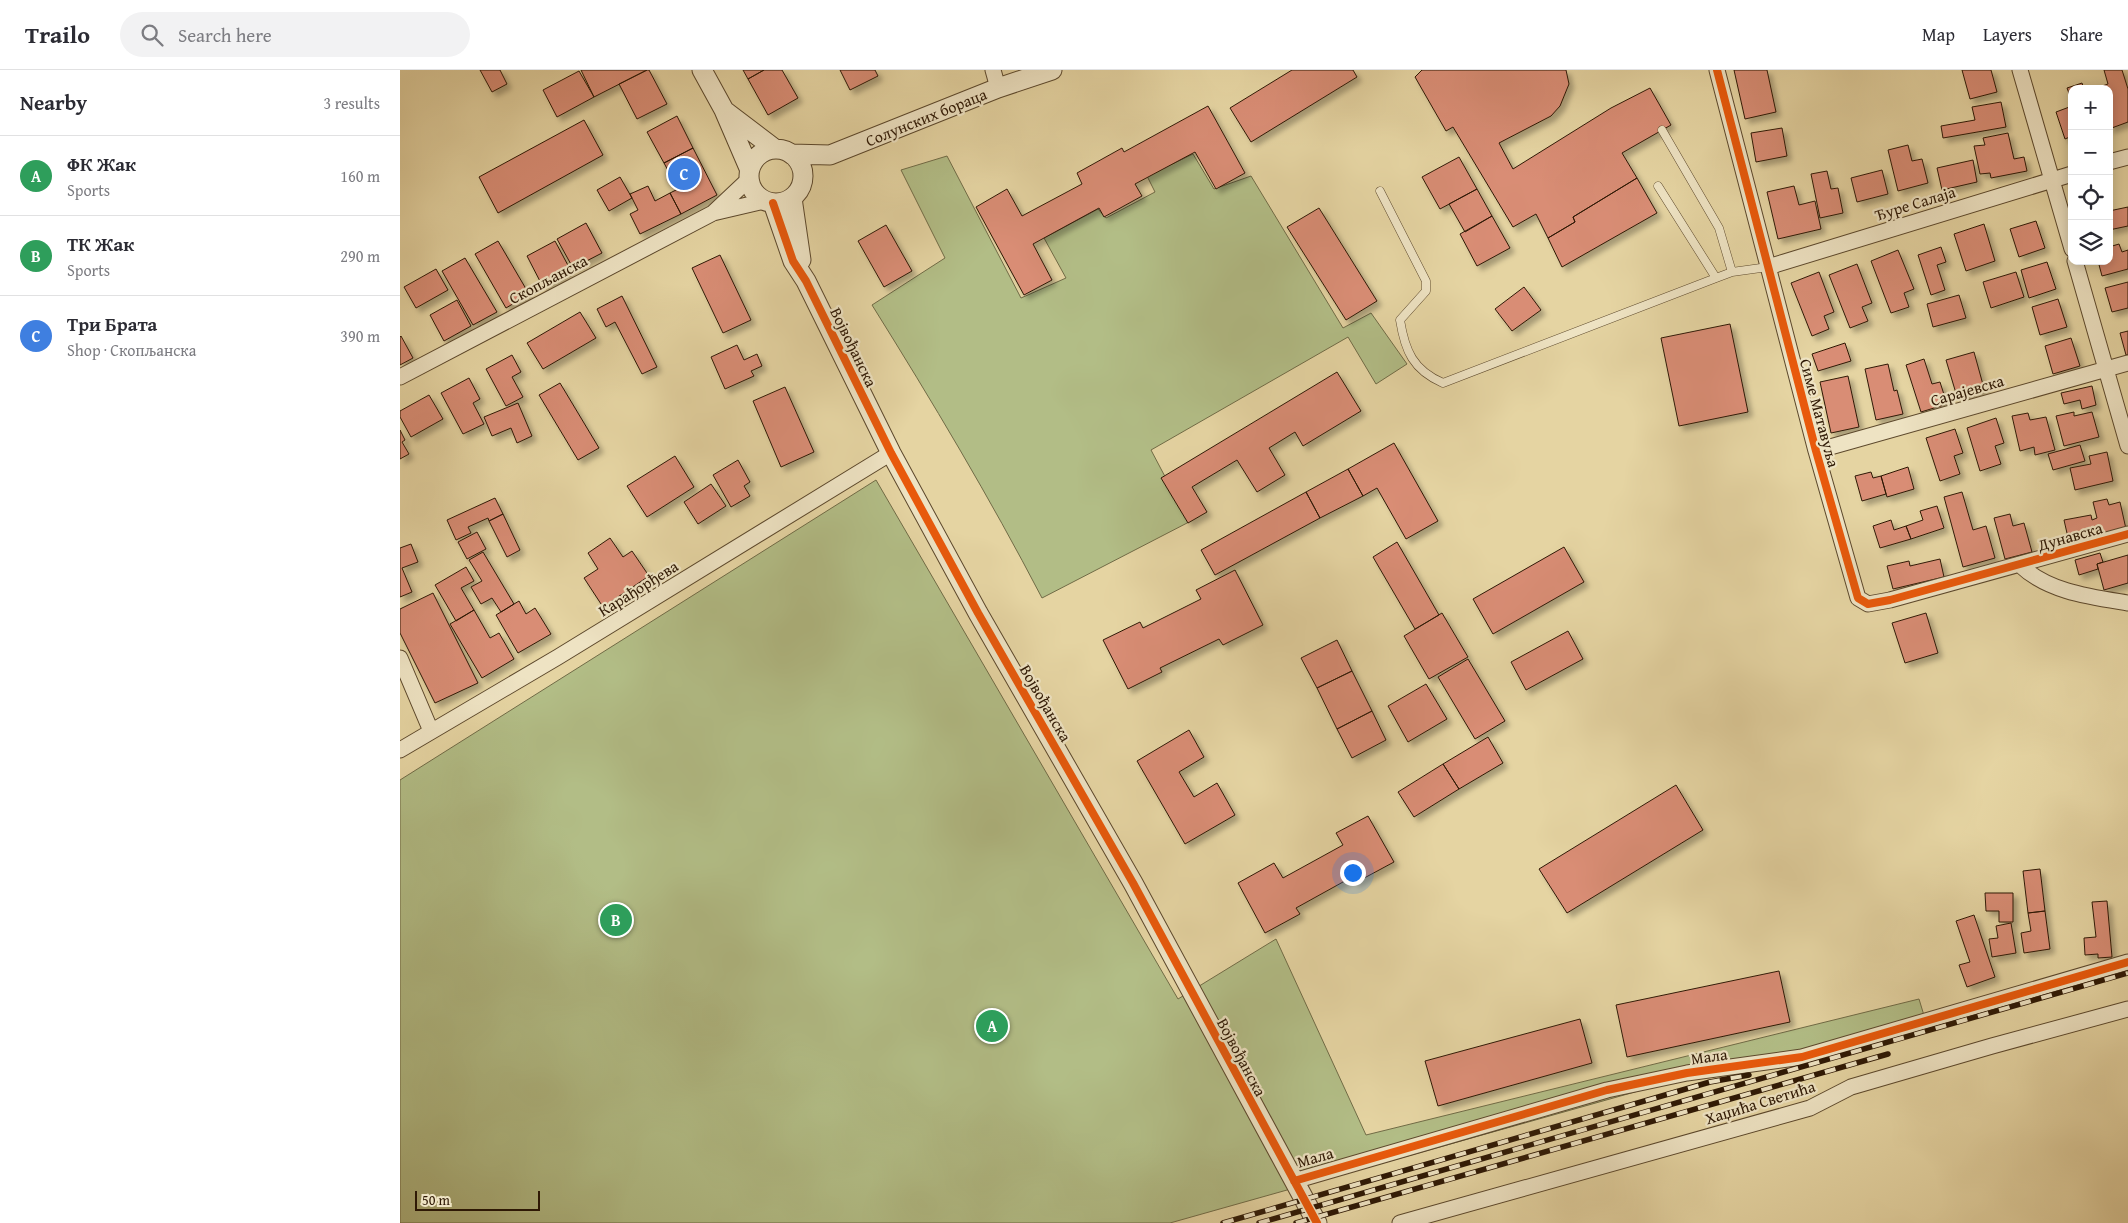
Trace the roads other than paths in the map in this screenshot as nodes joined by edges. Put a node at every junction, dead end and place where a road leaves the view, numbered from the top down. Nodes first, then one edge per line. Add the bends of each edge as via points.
1 (702, 70) edge
2 (992, 70) edge
3 (1052, 70) edge
4 (1717, 70) edge
5 (2020, 70) edge
6 (998, 88) junction
7 (724, 110) junction
8 (1662, 130) dead end
9 (783, 151) junction
10 (830, 155) junction
11 (2128, 157) edge
12 (2113, 161) edge
13 (749, 174) junction
14 (2069, 175) edge
15 (2052, 180) junction
16 (1658, 186) dead end
17 (797, 191) junction
18 (1380, 191) dead end
19 (769, 202) junction
20 (713, 213) junction
21 (2068, 235) edge
22 (2076, 265) edge
23 (1768, 267) junction
24 (1732, 272) junction
25 (1716, 278) junction
26 (806, 281) junction
27 (2128, 363) edge
28 (2106, 368) junction
29 (400, 377) edge
30 (2128, 446) edge
31 (1816, 451) junction
32 (891, 453) junction
33 (2128, 534) edge
34 (2020, 565) junction
35 (2128, 603) edge
36 (400, 658) edge
37 (431, 731) junction
38 (400, 750) edge
39 (2128, 962) edge
40 (2128, 1009) edge
41 (1294, 1181) junction
42 (1313, 1216) edge
43 (1400, 1223) edge

1 - 7 street
2 - 6 street
3 - 6 street, Солунских бораца
4 - 23 street, Симе Матавуља
5 - 15 street
6 - 10 street, Солунских бораца
7 - 9 street
7 - 13 street
8 - 24 lane via 1719,228
9 - 10 street, Солунских бораца
9 - 13 street via 759,154
9 - 17 street via 802,167
10 - 17 street, Солунских бораца
11 - 12 street
13 - 19 street via 754,192
13 - 20 street, Скопљанска
14 - 15 street, Ђуре Салаја
15 - 21 street
15 - 23 street, Ђуре Салаја
16 - 25 lane
17 - 19 street via 780,203
17 - 26 street, Војвођанска
18 - 25 lane via 1426,281 1426,292 1400,320 1402,335 1416,365 1428,377 1443,383
19 - 20 street, Скопљанска
19 - 26 street, Војвођанска via 793,260
20 - 29 street, Скопљанска
22 - 28 street
23 - 24 lane
23 - 31 street, Симе Матавуља
24 - 25 lane
26 - 32 street, Војвођанска
27 - 28 street, Сарајевска
28 - 30 street
28 - 31 street, Сарајевска
31 - 34 street, Симе Матавуља via 1858,598 1863,602 1874,604
32 - 37 street, Карађорђева via 558,658
32 - 41 street, Војвођанска via 978,613 1133,883
33 - 34 street, Дунавска
34 - 35 street via 2054,586 2095,598
36 - 37 street
37 - 38 street, Карађорђева
39 - 41 street, Мала via 1802,1057 1687,1073 1607,1090
40 - 43 street, Хаџића Светића via 1851,1088 1810,1108
41 - 42 street, Војвођанска

